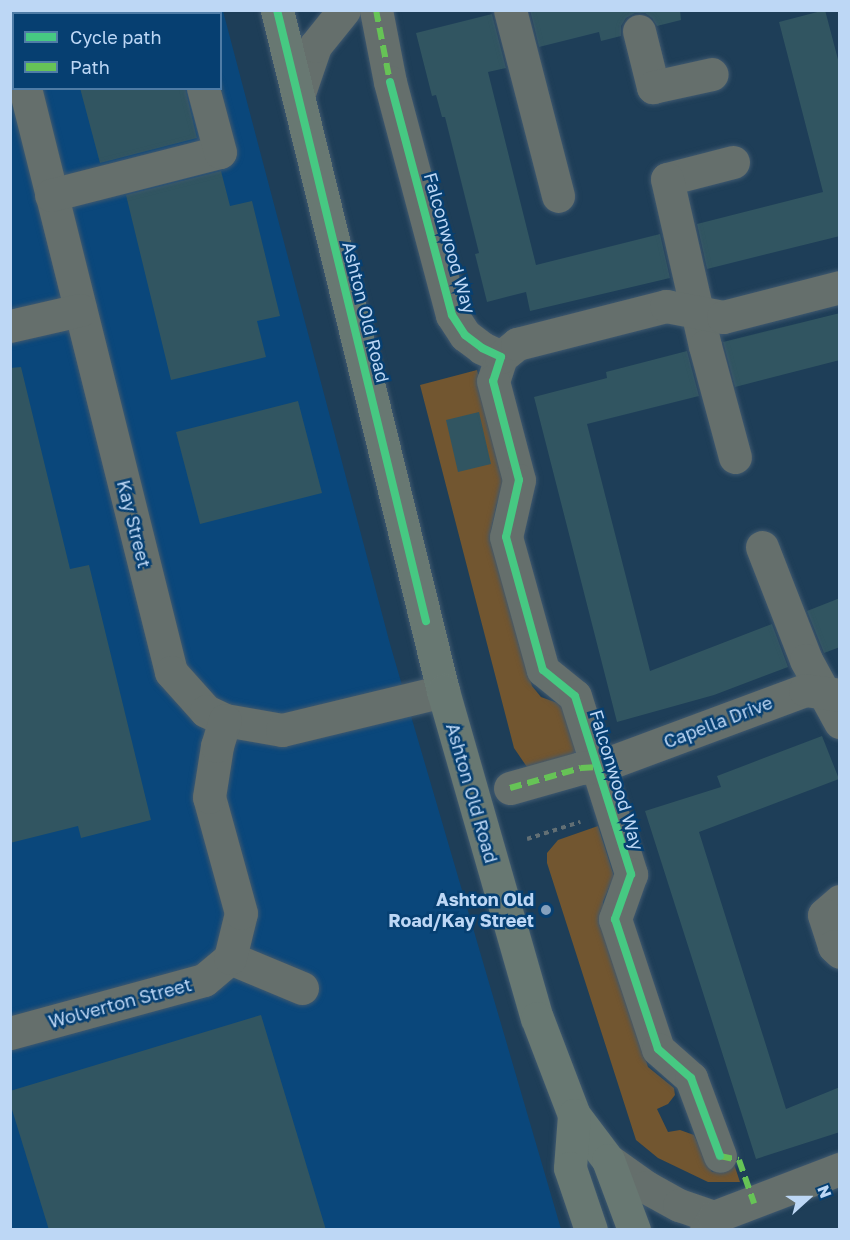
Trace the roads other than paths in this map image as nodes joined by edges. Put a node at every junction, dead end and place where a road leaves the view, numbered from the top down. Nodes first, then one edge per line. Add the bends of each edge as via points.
1 (277, 10) edge
2 (344, 10) edge
3 (376, 10) edge
4 (510, 10) edge
5 (639, 31) dead end
6 (712, 74) dead end
7 (25, 90) edge
8 (204, 90) edge
9 (298, 96) junction
10 (733, 162) dead end
11 (51, 195) junction
12 (558, 196) dead end
13 (840, 287) edge
14 (80, 310) junction
15 (699, 312) junction
16 (10, 326) edge
17 (501, 357) junction
18 (735, 457) dead end
19 (762, 547) dead end
20 (443, 691) junction
21 (833, 694) edge
22 (225, 720) junction
23 (840, 722) edge
24 (598, 767) junction
25 (510, 788) dead end
26 (840, 901) edge
27 (840, 952) edge
28 (230, 958) junction
29 (302, 988) dead end
30 (10, 1033) edge
31 (574, 1115) junction
32 (720, 1156) dead end
33 (608, 1160) junction
34 (840, 1169) edge
35 (711, 1225) edge
36 (591, 1230) edge
37 (634, 1230) edge

1 - 9 highway, Ashton Old Road
2 - 9 street via 315,46
3 - 17 street, Falconwood Way via 390,82 452,315 465,335
4 - 12 street
5 - 6 street via 653,87
7 - 11 street, Kay Street
8 - 11 street via 220,152
9 - 20 highway, Ashton Old Road
10 - 15 street via 667,179
11 - 14 street, Kay Street
13 - 15 street via 723,317
14 - 16 street
14 - 22 street, Kay Street via 171,672 206,711
15 - 17 street via 666,306 516,344
15 - 18 street
17 - 24 street, Falconwood Way via 493,381 519,480 506,537 543,670 575,696
19 - 21 street via 806,660
20 - 22 street, Kay Street via 282,730
20 - 31 highway, Ashton Old Road via 537,1018
21 - 23 street
21 - 24 street, Capella Drive via 805,690
22 - 28 street via 209,797 241,913
24 - 25 street, Capella Drive
24 - 32 street, Falconwood Way via 631,874 615,919 658,1049 691,1078
26 - 27 street via 824,915 834,946
28 - 29 street
28 - 30 street, Wolverton Street via 204,980
31 - 33 highway, Ashton Old Road
31 - 36 highway, Ashton Old Road via 570,1168
33 - 35 street via 645,1187
33 - 37 highway, Ashton Old Road
34 - 35 street

